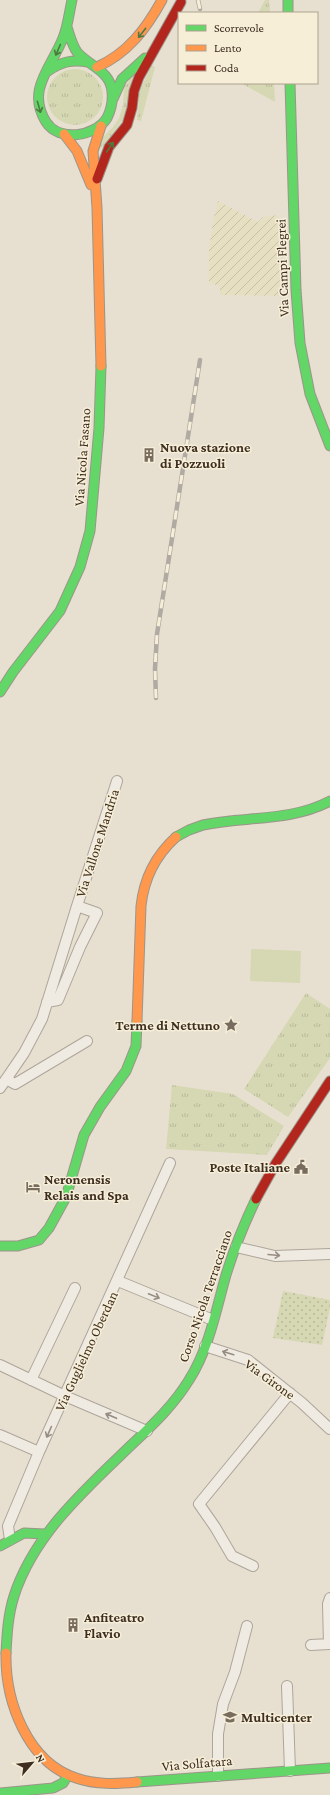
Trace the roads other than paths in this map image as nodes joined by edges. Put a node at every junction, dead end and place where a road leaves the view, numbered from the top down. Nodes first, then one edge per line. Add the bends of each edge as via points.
1 (72, 0) edge
2 (162, 0) edge
3 (288, 0) edge
4 (181, 2) dead end
5 (288, 12) edge
6 (67, 27) junction
7 (153, 52) junction
8 (88, 62) junction
9 (97, 67) junction
10 (47, 72) junction
11 (290, 84) edge
12 (113, 100) junction
13 (101, 126) junction
14 (64, 134) junction
15 (96, 183) junction
16 (96, 198) junction
17 (330, 446) edge
18 (0, 692) edge
19 (117, 781) dead end
20 (330, 801) edge
21 (77, 906) junction
22 (66, 944) junction
23 (80, 947) junction
24 (60, 962) junction
25 (73, 966) junction
26 (47, 1002) junction
27 (87, 1041) dead end
28 (6, 1079) junction
29 (330, 1080) edge
30 (0, 1088) edge
31 (170, 1163) dead end
32 (0, 1246) edge
33 (236, 1247) junction
34 (330, 1254) edge
35 (118, 1281) junction
36 (75, 1288) dead end
37 (213, 1320) junction
38 (205, 1346) junction
39 (0, 1365) edge
40 (31, 1380) junction
41 (290, 1393) junction
42 (65, 1396) junction
43 (328, 1427) edge
44 (147, 1431) junction
45 (0, 1435) edge
46 (39, 1452) junction
47 (44, 1534) junction
48 (10, 1540) junction
49 (0, 1546) edge
50 (253, 1566) dead end
51 (330, 1598) edge
52 (246, 1626) dead end
53 (311, 1645) dead end
54 (287, 1686) dead end
55 (330, 1768) edge
56 (290, 1771) junction
57 (68, 1775) junction
58 (218, 1776) junction
59 (1, 1794) edge

1 - 6 street
2 -> 9 street via 151,21 127,50 114,60
3 - 5 street
4 - 7 street
6 - 8 street via 75,48
6 -> 10 street
7 - 12 street via 122,79
15 -> 7 street via 109,147 127,125 136,84
8 - 9 street
8 - 10 street via 66,60
9 - 12 street via 109,81
10 -> 14 street via 41,80 37,102 40,112 50,125
11 - 17 street, Via Campi Flegrei via 299,344 314,408
12 - 13 street
13 - 14 street via 84,135
13 - 15 street via 93,151
14 - 16 street via 77,151
15 - 16 street, Via Nicola Fasano
16 - 18 street, Via Nicola Fasano via 101,373 100,428 90,531 80,566 60,611
19 - 21 street, Via Vallone Mandria
20 - 32 street via 303,812 277,817 198,826 185,831 164,847 144,885 136,1046 133,1055 126,1071 84,1135 66,1197 49,1228 39,1240 18,1246
21 - 22 street, Via Vallone Mandria
21 - 23 street via 97,913
22 - 23 street
22 - 24 street, Via Vallone Mandria
23 - 25 street
24 - 25 street
24 - 26 street, Via Vallone Mandria
25 - 26 street via 58,1000
26 - 28 street, Via Vallone Mandria via 42,1018 24,1053
27 - 28 street via 15,1084
28 - 30 street, Via Vallone Mandria
29 - 33 street, Corso Nicola Terracciano via 273,1169 249,1214
31 - 35 street, Via Guglielmo Oberdan
33 -> 34 street via 275,1256
33 - 37 street, Corso Nicola Terracciano
35 -> 37 street
35 - 42 street, Via Guglielmo Oberdan
36 - 40 street
37 - 38 street, Corso Nicola Terracciano
41 -> 38 street, Via Girone via 248,1360
38 - 44 street, Corso Nicola Terracciano via 181,1394
39 - 40 street
40 - 42 street
41 - 43 street, Via Girone
41 - 50 street via 199,1504 232,1556
44 -> 42 street
42 -> 46 street, Via Guglielmo Oberdan
44 - 47 street, Corso Nicola Terracciano via 76,1498
45 - 46 street
46 - 48 street, Via Guglielmo Oberdan via 8,1526
47 - 48 street via 24,1534
47 - 57 street, Via Solfatara via 29,1557 11,1599 5,1624 5,1652 11,1702 21,1727 35,1748
48 - 49 street
51 - 53 street via 329,1644
52 - 58 street via 235,1672 223,1704 218,1734
54 - 56 street
55 - 56 street, Via Solfatara
56 - 58 street, Via Solfatara
57 - 58 street, Via Solfatara via 88,1782 112,1784
57 - 59 street via 63,1783 53,1788

